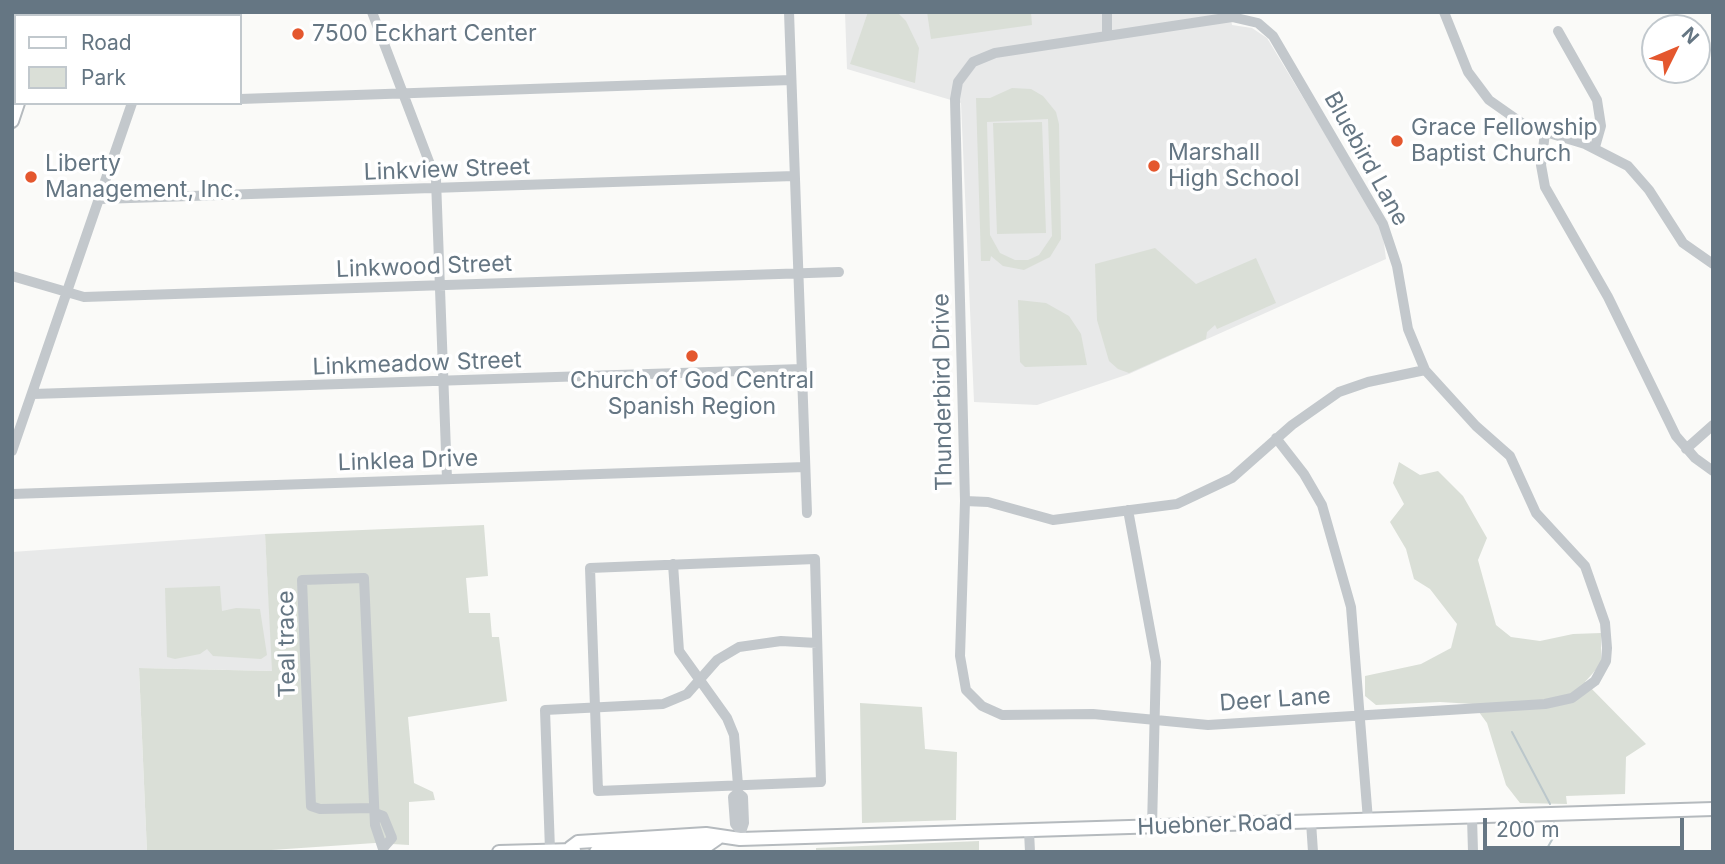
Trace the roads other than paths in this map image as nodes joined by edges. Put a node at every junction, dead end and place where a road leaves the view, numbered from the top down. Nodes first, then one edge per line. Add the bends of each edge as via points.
1 (373, 12) edge
2 (789, 12) edge
3 (1107, 12) edge
4 (1444, 12) edge
5 (1232, 15) edge
6 (1558, 32) dead end
7 (1107, 34) junction
8 (791, 80) junction
9 (403, 94) junction
10 (242, 99) edge
11 (131, 105) edge
12 (1545, 133) junction
13 (1595, 147) junction
14 (794, 176) junction
15 (436, 190) junction
16 (100, 199) junction
17 (1713, 264) edge
18 (839, 272) dead end
19 (798, 274) junction
20 (12, 276) edge
21 (442, 285) junction
22 (68, 295) junction
23 (802, 369) junction
24 (1425, 370) junction
25 (444, 383) junction
26 (33, 394) junction
27 (1713, 425) edge
28 (1276, 438) junction
29 (1686, 449) junction
30 (12, 451) edge
31 (805, 467) junction
32 (1713, 471) edge
33 (447, 479) junction
34 (12, 494) edge
35 (965, 501) junction
36 (1128, 510) junction
37 (807, 513) dead end
38 (673, 564) junction
39 (817, 643) junction
40 (699, 681) junction
41 (1572, 698) joint
42 (982, 706) joint
43 (595, 708) junction
44 (1360, 713) junction
45 (1153, 721) junction
46 (738, 789) junction
47 (1713, 809) edge
48 (374, 810) junction
49 (1472, 817) junction
50 (1368, 820) junction
51 (1311, 822) junction
52 (1152, 827) junction
53 (1029, 831) junction
54 (740, 834) junction
55 (718, 838) junction
56 (384, 849) edge
57 (574, 850) edge
58 (550, 851) edge
59 (499, 852) edge
60 (596, 852) edge
61 (1030, 852) edge
62 (1312, 852) edge
63 (1473, 852) edge

1 - 9 street
2 - 8 street
3 - 7 street
4 - 12 street via 1476,86 1508,115
5 - 7 street
5 - 24 street, Bluebird Lane via 1258,23 1273,36 1383,224 1397,266 1408,329
6 - 13 street via 1597,100 1601,126
7 - 35 street, Thunderbird Drive via 995,53 973,62 954,99
8 - 9 street
8 - 14 street
9 - 10 street
9 - 15 street
11 - 16 street
12 - 13 street
12 - 29 street via 1541,166 1545,187
13 - 17 street via 1640,178 1683,243
14 - 15 street, Linkview Street
14 - 19 street
15 - 16 street, Linkview Street
15 - 21 street
16 - 22 street
18 - 19 street, Linkwood Street
19 - 21 street, Linkwood Street
19 - 23 street
20 - 22 street, Linkwood Street
21 - 22 street, Linkwood Street
21 - 25 street
22 - 26 street
23 - 25 street, Linkmeadow Street
23 - 31 street
24 - 28 street via 1339,392
24 - 41 street, Bluebird Lane via 1510,456 1536,513 1585,566 1605,623 1606,660 1595,681
25 - 26 street, Linkmeadow Street
25 - 33 street
26 - 30 street
27 - 29 street
28 - 36 street via 1232,478 1195,498
28 - 44 street via 1304,474 1333,536 1355,629
29 - 32 street
31 - 33 street, Linklea Drive
31 - 37 street
33 - 34 street, Linklea Drive
35 - 36 street via 988,502 1053,520
35 - 42 street, Thunderbird Drive via 960,656 966,690
36 - 45 street via 1156,662
38 - 39 street via 815,559
38 - 40 street via 676,639 681,657
38 - 43 street via 590,568
39 - 40 street via 781,641 739,647 722,656
39 - 46 street via 821,782
40 - 43 street via 663,705
40 - 46 street via 730,723
41 - 44 street, Deer Lane via 1545,704
42 - 45 street, Deer Lane via 1013,716 1093,713
43 - 46 street via 598,791
43 - 58 street via 545,710
44 - 45 street, Deer Lane via 1237,724
44 - 50 street
45 - 52 street
46 - 54 street via 743,797
47 - 49 main road, Huebner Road
48 - 48 street, Teal trace via 364,578 302,580 311,806
48 - 56 street, Teal trace
49 - 50 main road, Huebner Road
49 - 63 street
50 - 51 main road, Huebner Road
51 - 52 main road, Huebner Road
51 - 62 street
52 - 53 main road, Huebner Road
53 - 54 main road, Huebner Road
53 - 61 street
54 - 55 main road, Huebner Road
55 - 57 main road, Huebner Road via 706,834 578,842
55 - 60 main road, Huebner Road via 708,845
57 - 58 main road, Huebner Road
58 - 59 main road, Huebner Road

